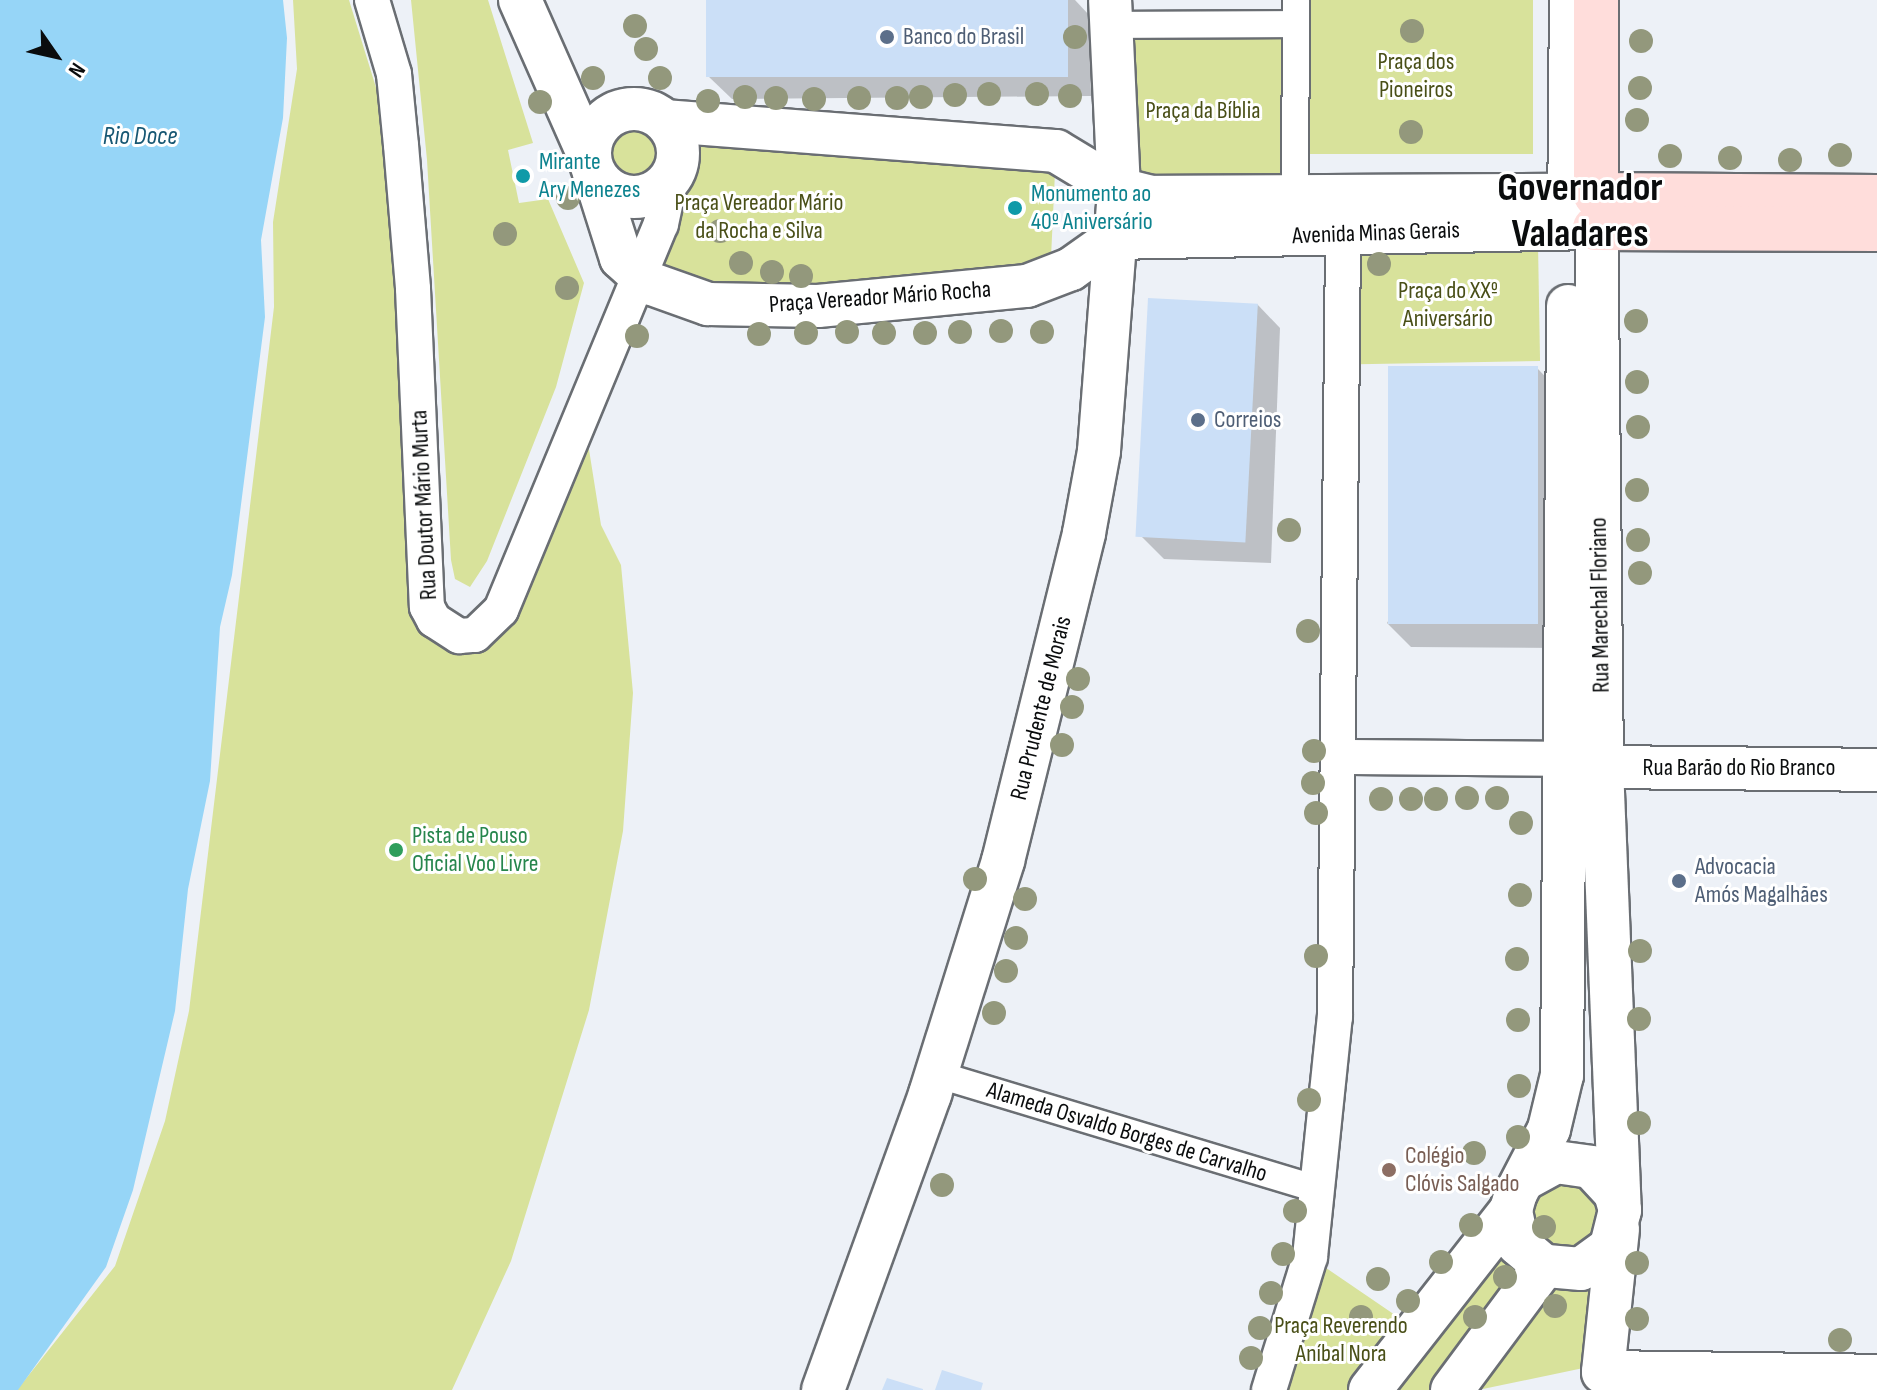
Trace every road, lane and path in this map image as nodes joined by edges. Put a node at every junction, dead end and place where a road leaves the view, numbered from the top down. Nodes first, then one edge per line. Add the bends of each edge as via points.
1 (372, 0) edge
2 (520, 0) edge
3 (540, 0) edge
4 (1571, 0) edge
5 (1596, 0) edge
6 (1111, 12) edge
7 (1296, 12) edge
8 (651, 115) junction
9 (592, 166) junction
10 (671, 177) junction
11 (1119, 189) junction
12 (1295, 197) junction
13 (1877, 197) edge
14 (1582, 212) junction
15 (1877, 229) edge
16 (1343, 235) junction
17 (1115, 238) junction
18 (654, 284) junction
19 (1339, 757) junction
20 (1583, 763) junction
21 (1877, 770) edge
22 (936, 1074) junction
23 (1317, 1189) junction
24 (1518, 1194) junction
25 (1619, 1220) junction
26 (1544, 1266) junction
27 (1877, 1376) edge
28 (1603, 1381) edge
29 (823, 1390) edge
30 (1269, 1390) edge
31 (1370, 1390) edge
32 (1452, 1390) edge

1 - 18 street, Rua Doutor Mário Murta via 394,74 401,145 427,607 434,620 459,636 475,635 501,610 618,323
2 - 9 street
3 - 8 street via 587,88
4 - 14 street, Rua Marechal Floriano
5 - 14 main road, Rua Marechal Floriano
6 - 7 street
6 - 11 street, Rua Prudente de Morais
7 - 12 street
8 - 9 street via 621,111 597,129 588,143
8 - 10 street via 678,148
8 - 11 street via 1056,151
9 - 10 street via 603,186 631,198 647,196
9 - 18 street via 621,258
10 - 18 street
11 - 12 street, Avenida Minas Gerais via 1152,197
11 - 17 street, Rua Prudente de Morais
12 - 14 street, Avenida Minas Gerais
13 - 14 main road, Avenida Minas Gerais
14 - 15 main road, Avenida Minas Gerais
14 - 16 street, Avenida Minas Gerais
14 - 20 street, Rua Marechal Floriano
16 - 17 street, Avenida Minas Gerais
16 - 19 street
17 - 18 street, Praça Vereador Mário Rocha via 1071,269 1027,286 818,306 708,304
17 - 22 street, Rua Prudente de Morais via 1099,451 1084,533 1003,861
19 - 20 street, Rua Barão do Rio Branco
19 - 23 street via 1335,1017
20 - 21 street, Rua Barão do Rio Branco
20 - 24 street, Rua Marechal Floriano via 1562,1075 1549,1129
20 - 25 street, Rua Marechal Floriano
22 - 23 street, Alameda Osvaldo Borges de Carvalho
22 - 29 street, Rua Prudente de Morais
23 - 30 street via 1310,1257
24 - 25 street via 1556,1162 1591,1167 1615,1193
24 - 26 street via 1518,1244
24 - 31 street
25 - 26 street via 1611,1247 1589,1264 1562,1271
25 - 28 street, Rua Marechal Floriano
26 - 32 street
27 - 28 street

